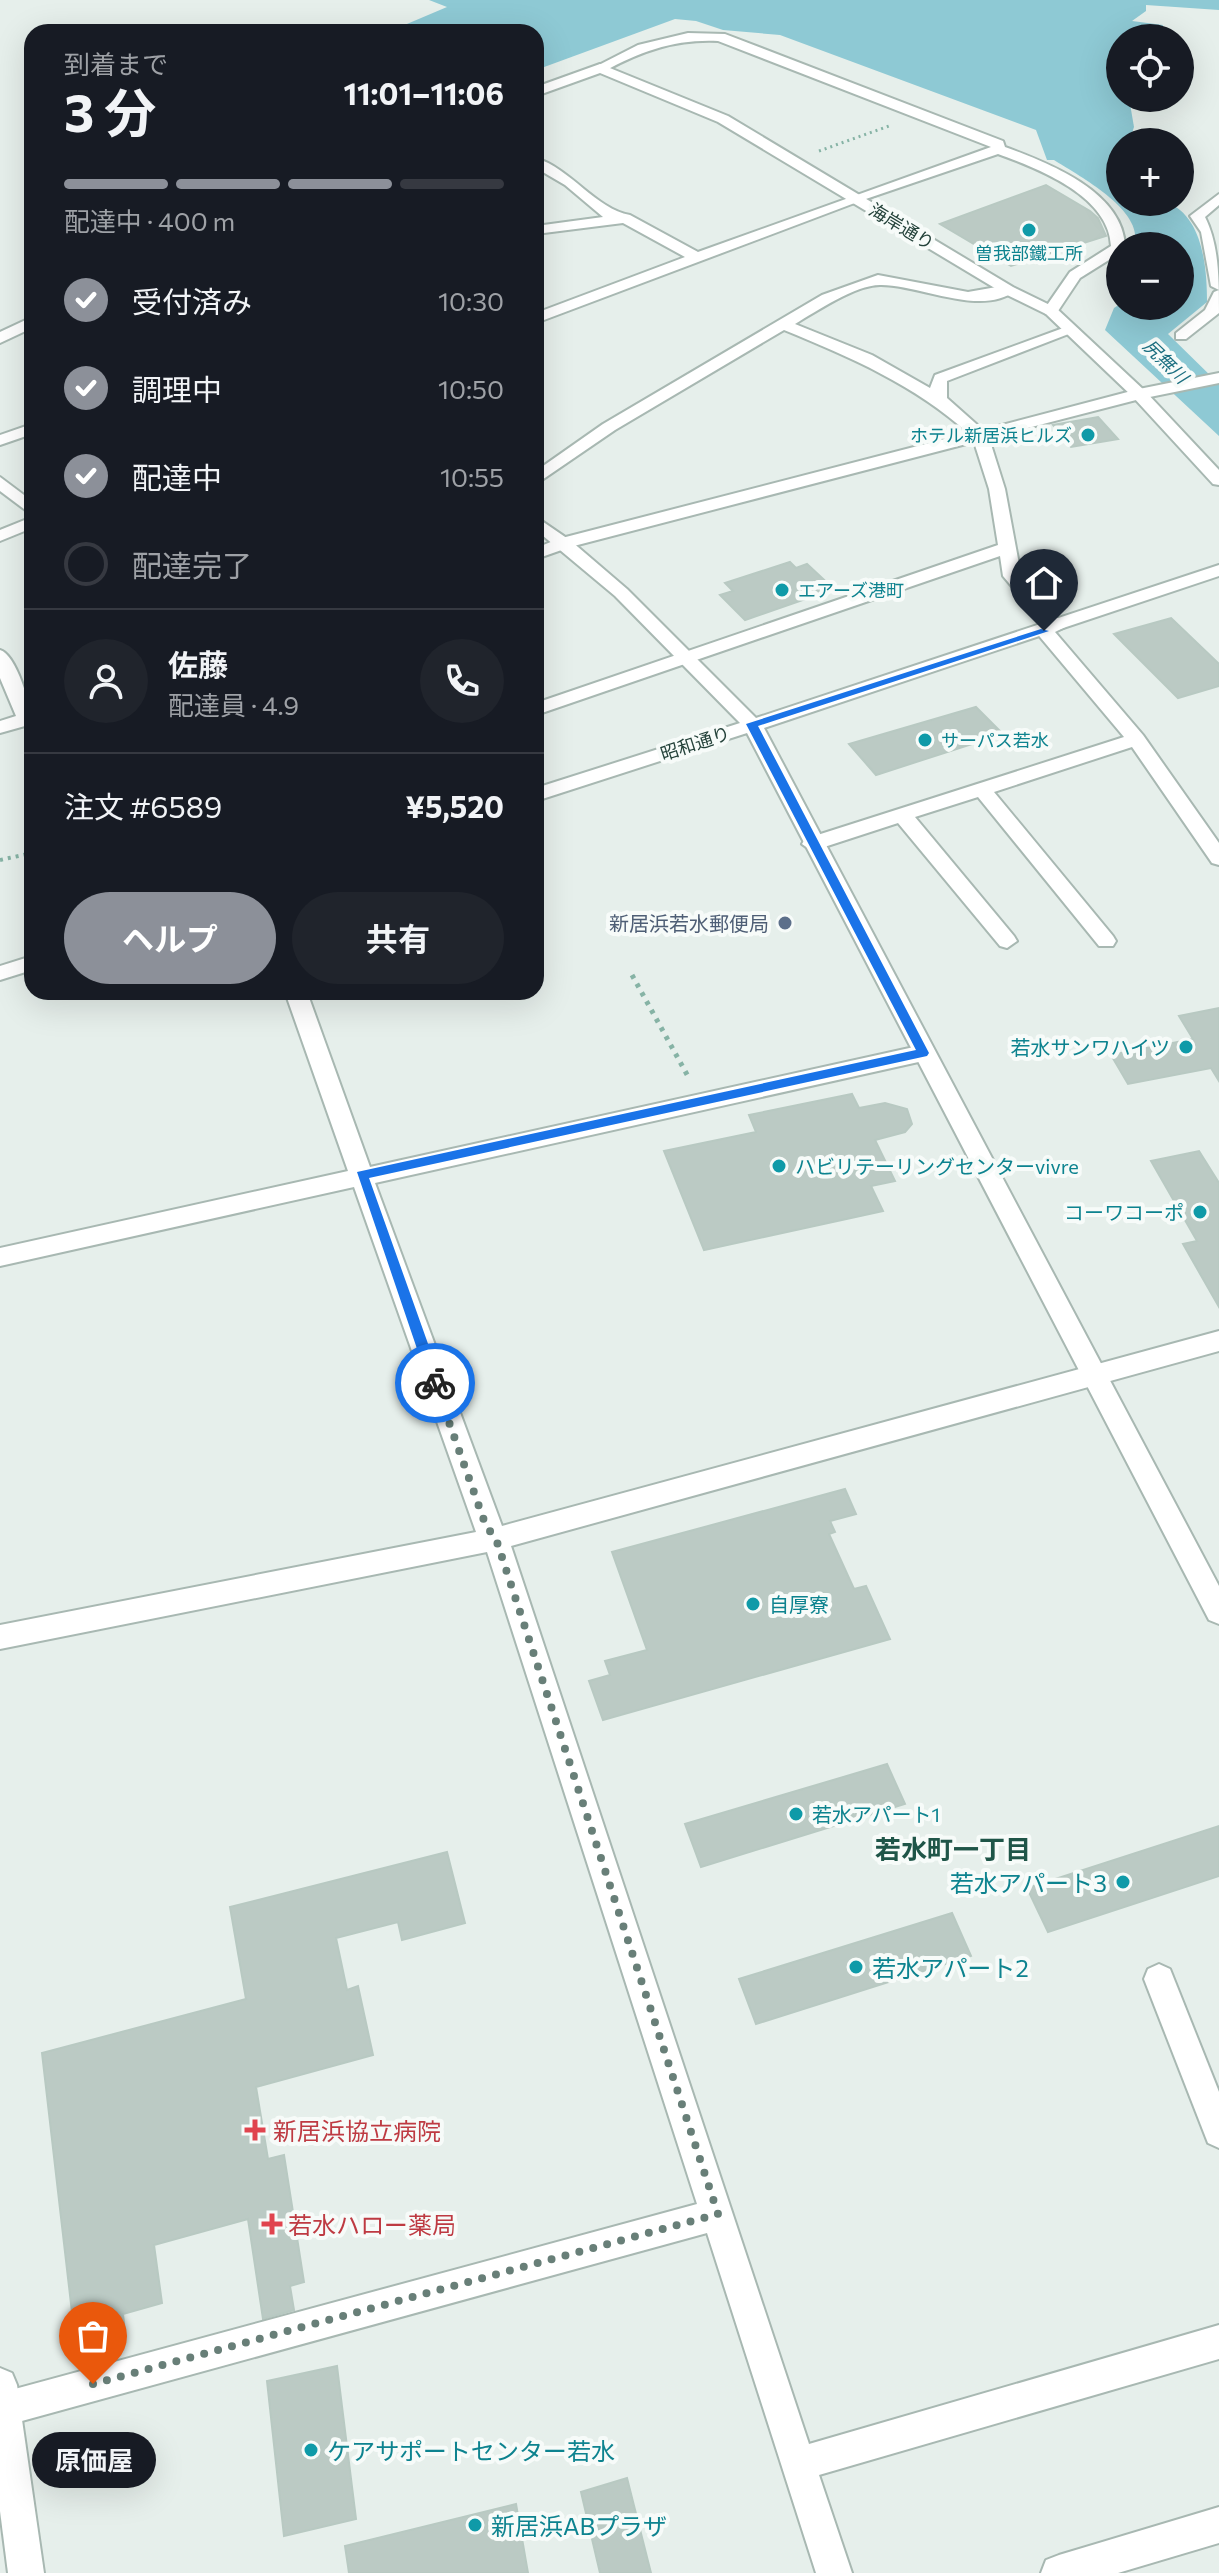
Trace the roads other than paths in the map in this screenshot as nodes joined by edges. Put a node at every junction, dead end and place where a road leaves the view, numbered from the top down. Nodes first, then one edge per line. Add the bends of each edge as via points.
1 (600, 68) junction
2 (544, 89) edge
3 (998, 149) junction
4 (544, 167) edge
5 (855, 198) junction
6 (1219, 198) edge
7 (617, 221) junction
8 (544, 229) edge
9 (697, 257) junction
10 (1219, 286) edge
11 (1008, 290) junction
12 (1219, 295) edge
13 (1051, 311) junction
14 (544, 315) edge
15 (782, 324) junction
16 (24, 326) edge
17 (1071, 330) junction
18 (1181, 336) dead end
19 (0, 338) edge
20 (1218, 378) edge
21 (1139, 394) junction
22 (939, 401) junction
23 (24, 432) edge
24 (981, 437) junction
25 (0, 440) edge
26 (544, 473) edge
27 (1219, 480) edge
28 (0, 482) edge
29 (24, 503) edge
30 (24, 526) edge
31 (544, 528) edge
32 (0, 536) edge
33 (564, 543) junction
34 (1008, 547) junction
35 (544, 551) edge
36 (1219, 570) edge
37 (1050, 629) junction
38 (0, 656) edge
39 (689, 658) junction
40 (24, 706) edge
41 (544, 706) edge
42 (24, 720) edge
43 (752, 724) junction
44 (0, 727) edge
45 (1136, 739) junction
46 (980, 787) junction
47 (544, 792) edge
48 (902, 814) junction
49 (812, 844) junction
50 (1219, 858) edge
51 (1007, 941) dead end
52 (1106, 941) dead end
53 (24, 966) edge
54 (0, 973) edge
55 (299, 1000) edge
56 (923, 1053) junction
57 (361, 1175) junction
58 (0, 1257) edge
59 (1219, 1341) edge
60 (1093, 1375) junction
61 (496, 1539) junction
62 (1219, 1612) edge
63 (0, 1637) edge
64 (1159, 1979) dead end
65 (1219, 2132) edge
66 (718, 2214) junction
67 (1219, 2342) edge
68 (1, 2401) edge
69 (799, 2464) junction
70 (1219, 2525) edge
71 (26, 2573) edge
72 (834, 2573) edge
73 (1059, 2573) edge

1 - 2 street
1 - 3 street via 626,53 678,36 720,37 998,144
1 - 5 street, 海岸通り via 723,119
3 - 5 street
3 - 13 street via 1045,166 1102,208 1119,232 1113,254 1075,275
4 - 7 street
5 - 9 street
5 - 11 street, 海岸通り
6 - 10 street via 1197,216 1208,232
7 - 8 street
7 - 9 street via 625,218
9 - 14 street
11 - 13 street, 海岸通り
11 - 15 street via 968,297 878,280 827,298
12 - 18 street via 1212,312
13 - 17 street, 海岸通り
15 - 22 street via 866,358
15 - 26 street via 609,427
16 - 19 street
17 - 21 street, 海岸通り
17 - 22 street via 941,378
20 - 21 street
21 - 24 street
21 - 27 street, 海岸通り
22 - 24 street
23 - 25 street
24 - 33 street
24 - 34 street
28 - 29 street
30 - 32 street
31 - 33 street
33 - 35 street
33 - 39 street
34 - 37 street via 1012,576
34 - 39 street
36 - 37 street, 昭和通り
37 - 43 street, 昭和通り
37 - 45 street
38 - 40 street
39 - 41 street
39 - 43 street
42 - 44 street
43 - 47 street, 昭和通り
43 - 49 street
45 - 46 street
45 - 50 street
46 - 48 street
46 - 52 street
48 - 49 street
48 - 51 street
49 - 56 street
53 - 54 street
55 - 57 street
56 - 57 street
56 - 60 street
57 - 58 street
57 - 61 street via 486,1526
59 - 60 street
60 - 61 street
60 - 62 street
61 - 63 street
61 - 66 street
64 - 65 street
66 - 68 street
66 - 69 street
67 - 69 street
68 - 71 street
69 - 72 street
70 - 73 street

